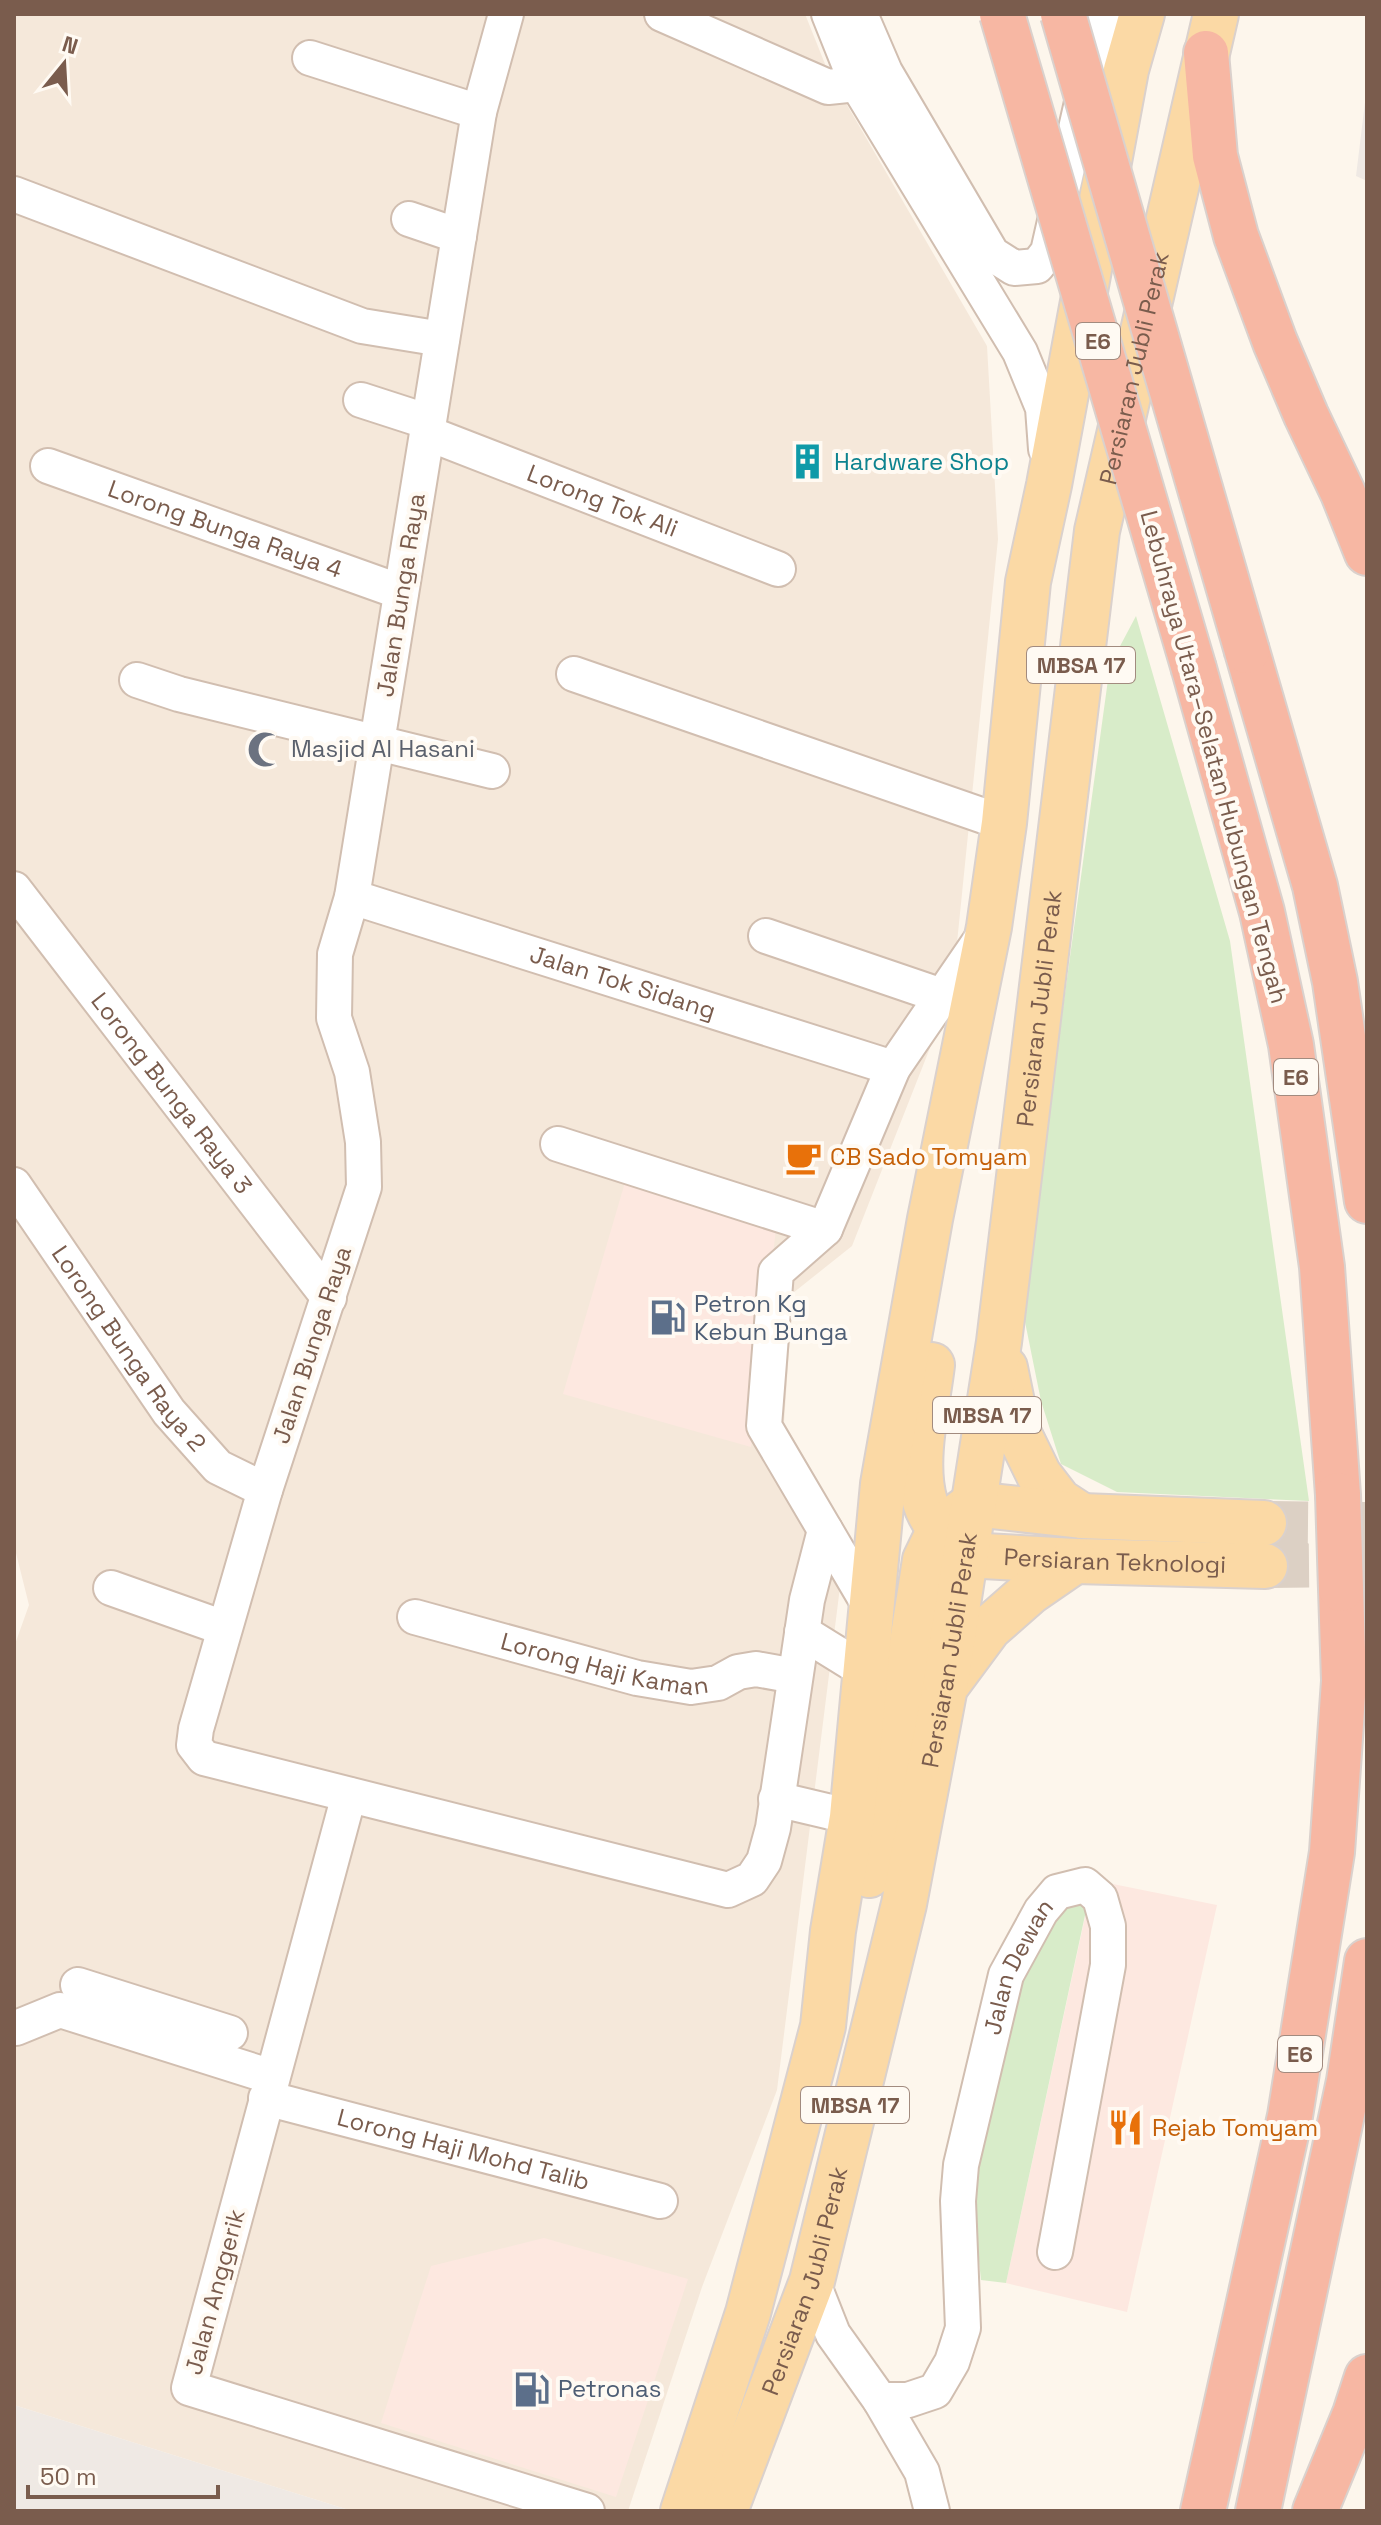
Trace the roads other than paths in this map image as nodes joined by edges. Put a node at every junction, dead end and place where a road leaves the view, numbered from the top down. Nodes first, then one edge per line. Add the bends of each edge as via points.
1 (506, 14) edge
2 (662, 14) edge
3 (829, 14) edge
4 (860, 14) edge
5 (1002, 14) edge
6 (1063, 14) edge
7 (1106, 14) edge
8 (1142, 14) edge
9 (1211, 34) edge
10 (310, 58) dead end
11 (871, 78) junction
12 (479, 112) junction
13 (14, 194) edge
14 (409, 219) dead end
15 (459, 236) junction
16 (442, 339) junction
17 (361, 400) dead end
18 (428, 427) junction
19 (48, 466) dead end
20 (1049, 485) junction
21 (1367, 553) edge
22 (778, 569) dead end
23 (401, 592) junction
24 (574, 674) dead end
25 (137, 680) dead end
26 (377, 743) junction
27 (492, 771) dead end
28 (1004, 823) junction
29 (14, 889) edge
30 (352, 897) junction
31 (989, 927) junction
32 (766, 936) dead end
33 (942, 996) junction
34 (893, 1068) junction
35 (558, 1144) dead end
36 (14, 1185) edge
37 (1367, 1201) edge
38 (930, 1219) junction
39 (825, 1229) junction
40 (329, 1298) junction
41 (999, 1342) junction
42 (265, 1490) junction
43 (1082, 1516) junction
44 (1264, 1523) tunnel mouth
45 (959, 1529) junction
46 (825, 1530) junction
47 (1075, 1561) junction
48 (1265, 1566) tunnel mouth
49 (111, 1588) dead end
50 (871, 1608) junction
51 (415, 1617) dead end
52 (224, 1628) junction
53 (802, 1632) junction
54 (865, 1671) junction
55 (795, 1676) junction
56 (945, 1687) junction
57 (349, 1795) junction
58 (776, 1799) junction
59 (852, 1817) junction
60 (1367, 1961) edge
61 (78, 1985) dead end
62 (823, 2026) junction
63 (16, 2028) edge
64 (230, 2033) dead end
65 (184, 2034) junction
66 (269, 2087) junction
67 (660, 2201) dead end
68 (1055, 2252) dead end
69 (812, 2281) junction
70 (1367, 2377) edge
71 (880, 2400) junction
72 (587, 2511) edge
73 (683, 2511) edge
74 (725, 2511) edge
75 (932, 2511) edge
76 (1203, 2511) edge
77 (1258, 2511) edge
78 (1315, 2511) edge

1 - 12 street, Jalan Bunga Raya
2 - 11 street via 828,87
3 - 11 street
4 - 11 street
5 - 76 highway, Lebuhraya Utara–Selatan Hubungan Tengah / E6, bridge via 1262,912 1291,1045 1322,1267 1344,1681 1332,1852 1290,2116
6 - 37 highway, E6, bridge via 1315,886 1335,982
7 - 11 street via 1048,252 1037,266 1014,268 992,254
8 - 20 main road, Persiaran Jubli Perak / MBSA 17 via 1126,70
9 - 21 highway via 1215,156 1236,236 1275,342
9 - 41 main road, Persiaran Jubli Perak / MBSA 17 via 1097,531
10 - 12 street
11 - 20 street via 1020,352 1043,408
12 - 15 street, Jalan Bunga Raya
13 - 16 street via 362,326
14 - 15 street
15 - 16 street, Jalan Bunga Raya
16 - 18 street, Jalan Bunga Raya
17 - 18 street, Lorong Tok Ali
18 - 22 street, Lorong Tok Ali
18 - 23 street, Jalan Bunga Raya
19 - 23 street, Lorong Bunga Raya 4
20 - 28 main road, Persiaran Jubli Perak / MBSA 17 via 1028,582
23 - 26 street, Jalan Bunga Raya
24 - 28 street
25 - 26 street
26 - 27 street
26 - 30 street, Jalan Bunga Raya
28 - 31 main road, Persiaran Jubli Perak / MBSA 17
29 - 40 street, Lorong Bunga Raya 3
30 - 34 street, Jalan Tok Sidang
30 - 40 street, Jalan Bunga Raya via 335,954 334,1018 352,1072 364,1187
31 - 33 street
31 - 38 main road, Persiaran Jubli Perak / MBSA 17
32 - 33 street
33 - 34 street
34 - 39 street
35 - 39 street
36 - 42 street, Lorong Bunga Raya 2 via 169,1412 218,1467
38 - 45 main road via 939,1308 920,1467 925,1504
38 - 50 main road, Persiaran Jubli Perak / MBSA 17 via 883,1484
39 - 46 street via 776,1272 764,1426
40 - 42 street, Jalan Bunga Raya
41 - 43 main road via 1018,1432 1045,1484
41 - 45 main road, Persiaran Jubli Perak / MBSA 17
42 - 52 street, Jalan Bunga Raya
43 - 44 main road, Persiaran Teknologi
43 - 45 main road, Persiaran Teknologi
45 - 47 main road, Persiaran Teknologi
45 - 56 main road, Persiaran Jubli Perak / MBSA 17
45 - 62 main road via 925,1560 888,1795 853,1940
46 - 50 street
46 - 53 street, Jalan Bunga Raya
47 - 48 main road, Persiaran Teknologi
47 - 56 main road via 989,1628
49 - 52 street
50 - 54 main road, Persiaran Jubli Perak / MBSA 17
51 - 55 street, Lorong Haji Kaman via 637,1678 691,1687 756,1669
52 - 57 street, Jalan Bunga Raya via 194,1745 204,1758
53 - 54 street
53 - 55 street, Jalan Bunga Raya
54 - 59 main road, Persiaran Jubli Perak / MBSA 17
55 - 58 street, Jalan Bunga Raya
56 - 69 main road, Persiaran Jubli Perak / MBSA 17 via 904,1904
57 - 58 street, Jalan Bunga Raya via 728,1890 752,1879 764,1861
57 - 66 street, Jalan Anggerik
58 - 59 street
59 - 62 main road, Persiaran Jubli Perak / MBSA 17
60 - 77 highway, E6 via 1349,2081
61 - 65 street
62 - 73 main road, Persiaran Jubli Perak / MBSA 17 via 748,2313
63 - 65 street via 60,2010
64 - 65 street
65 - 66 street, Lorong Haji Mohd Talib
66 - 67 street, Lorong Haji Mohd Talib
66 - 72 street, Jalan Anggerik via 189,2388
68 - 71 street, Jalan Dewan via 1108,1965 1108,1926 1100,1898 1085,1885 1057,1892 1006,1975 961,2165 963,2328 952,2362 935,2391 908,2400
69 - 71 street via 833,2334
69 - 74 main road, Persiaran Jubli Perak / MBSA 17
70 - 78 highway
71 - 75 street via 922,2472

